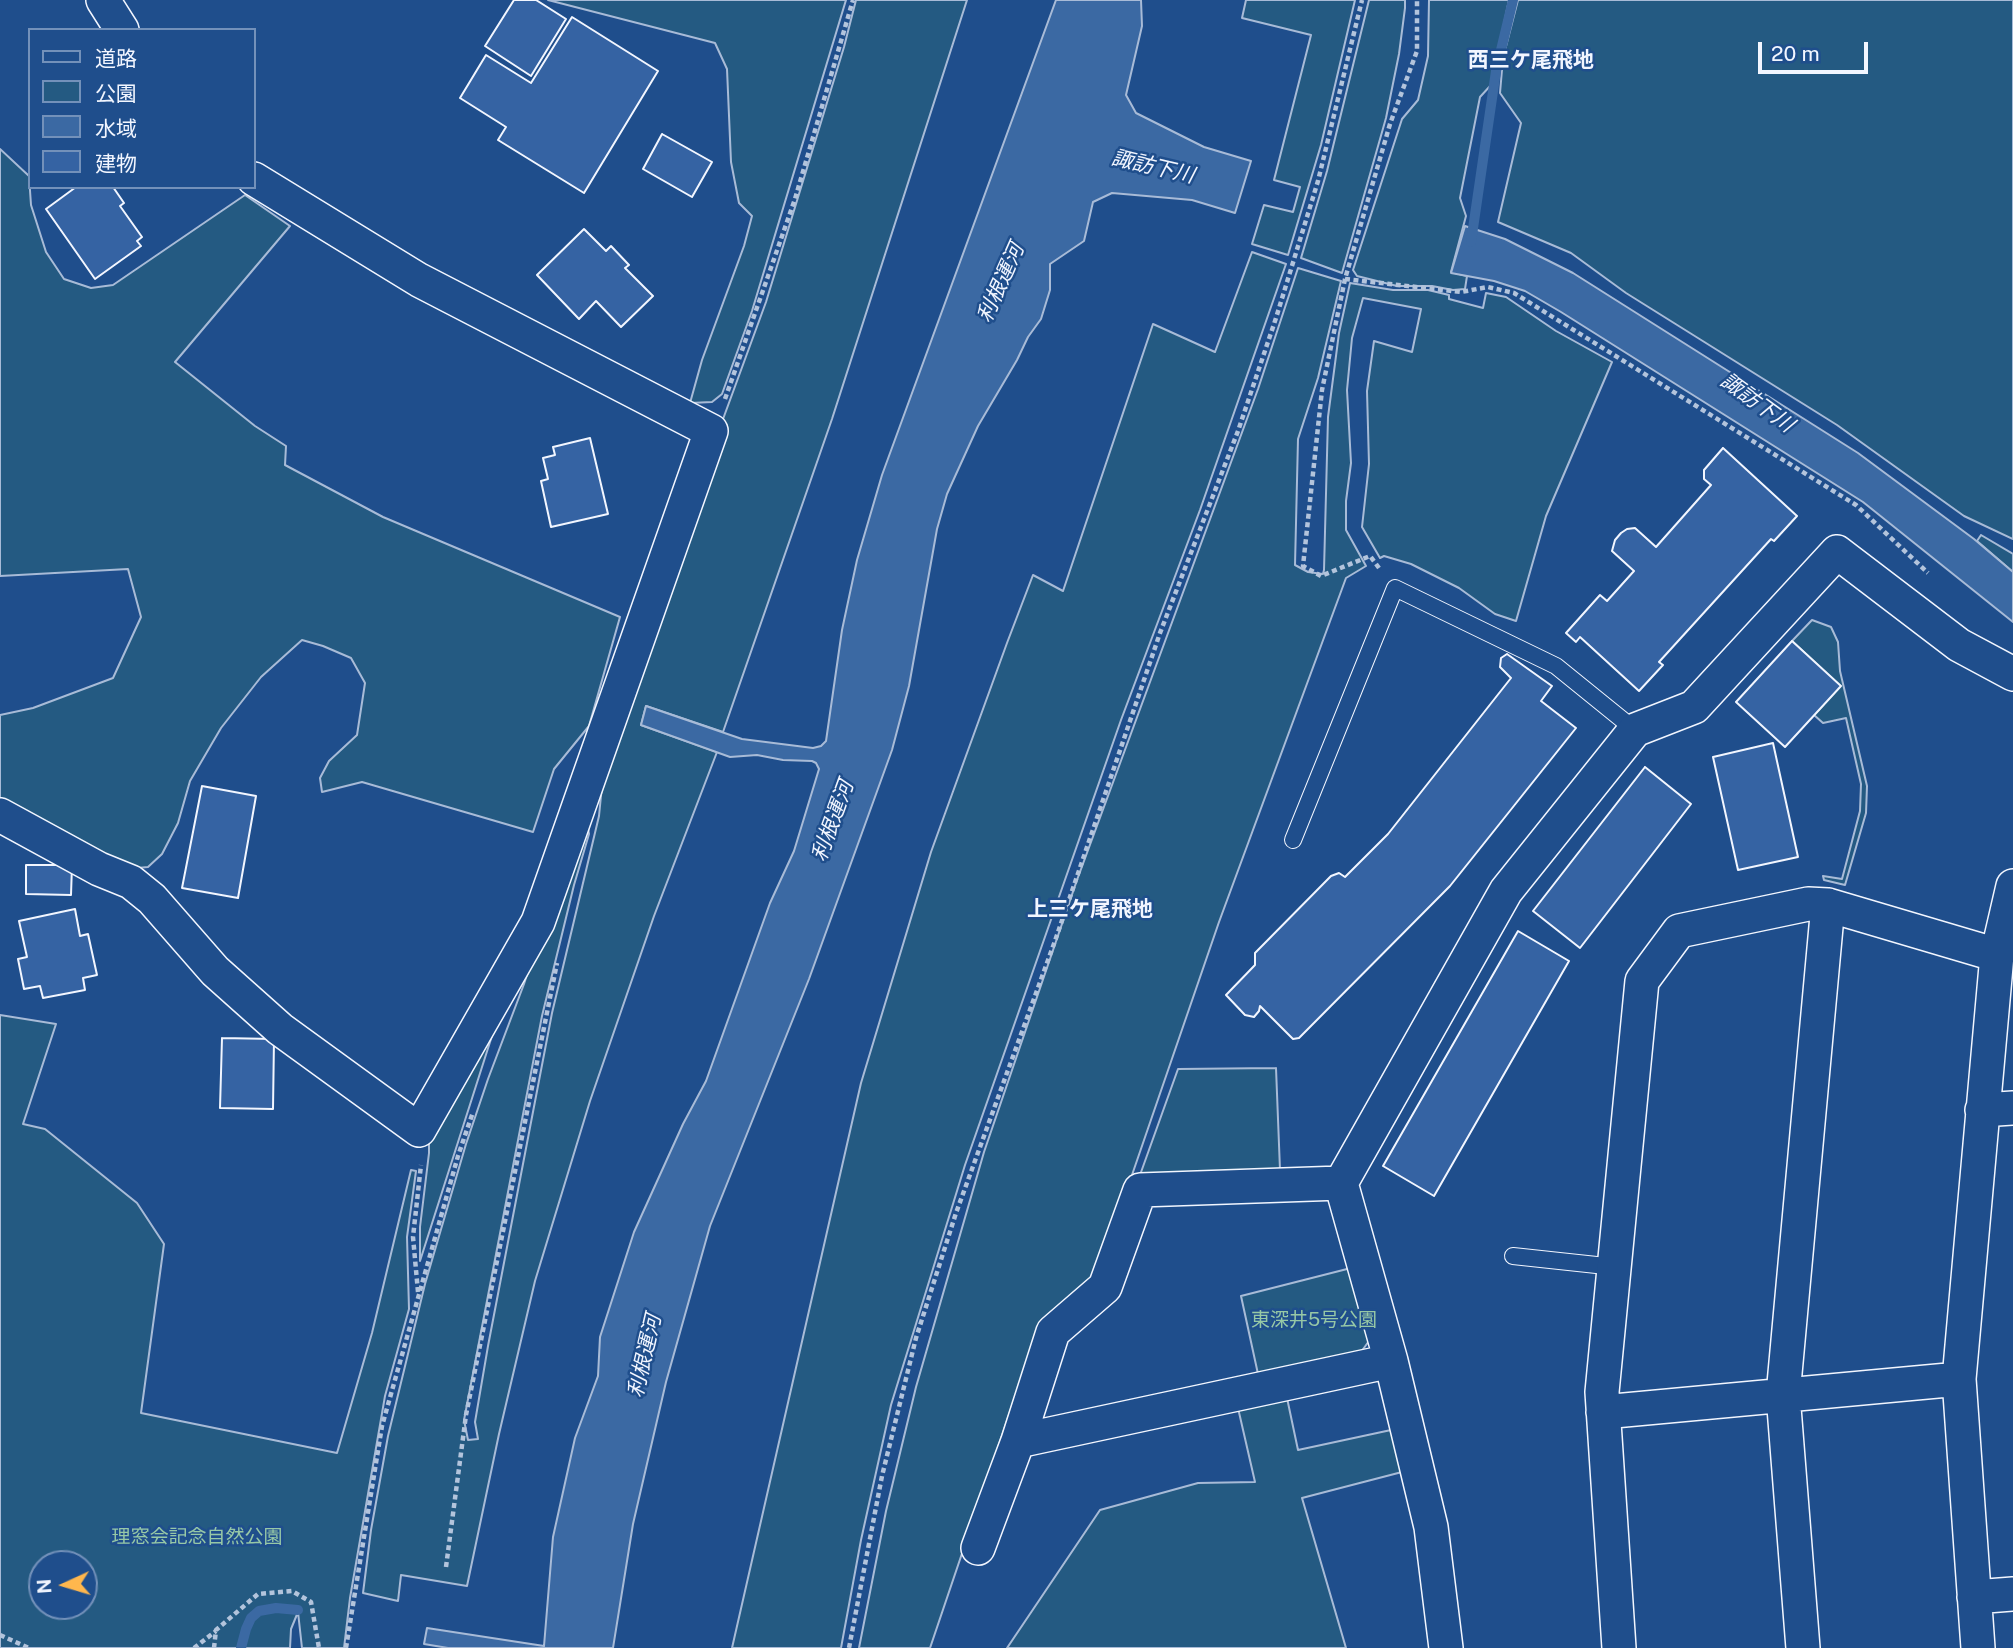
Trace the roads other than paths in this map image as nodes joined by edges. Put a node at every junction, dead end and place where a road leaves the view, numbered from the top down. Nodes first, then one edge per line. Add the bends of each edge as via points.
1 (103, 0) edge
2 (121, 28) edge
3 (256, 180) edge
4 (2013, 674) edge
5 (1634, 730) junction
6 (0, 815) edge
7 (1293, 840) dead end
8 (2013, 886) edge
9 (1828, 905) junction
10 (1997, 955) junction
11 (1997, 1109) edge
12 (1341, 1183) junction
13 (1513, 1256) dead end
14 (1615, 1267) junction
15 (1391, 1360) junction
16 (1959, 1379) junction
17 (1783, 1395) junction
18 (1603, 1412) junction
19 (1017, 1441) junction
20 (978, 1549) dead end
21 (2013, 1594) edge
22 (1974, 1597) junction
23 (1446, 1648) edge
24 (1619, 1648) edge
25 (1803, 1648) edge
26 (1978, 1648) edge

1 - 2 street
3 - 6 street via 419,280 711,431 538,922 419,1130 279,1029 215,971 152,899 131,882
4 - 5 street via 1959,645 1837,552 1694,707
5 - 7 lane via 1556,666 1395,588
5 - 12 street via 1506,891
8 - 10 street
9 - 10 street
9 - 14 street via 1808,904 1679,931 1642,981
9 - 17 street
10 - 11 street
11 - 16 street
12 - 15 street
12 - 19 street via 1140,1191 1105,1287 1053,1332
13 - 14 lane
14 - 18 street
15 - 19 street
15 - 23 street via 1431,1527
16 - 17 street
16 - 22 street
17 - 18 street
17 - 25 street
18 - 24 street
19 - 20 street
21 - 22 street
22 - 26 street

